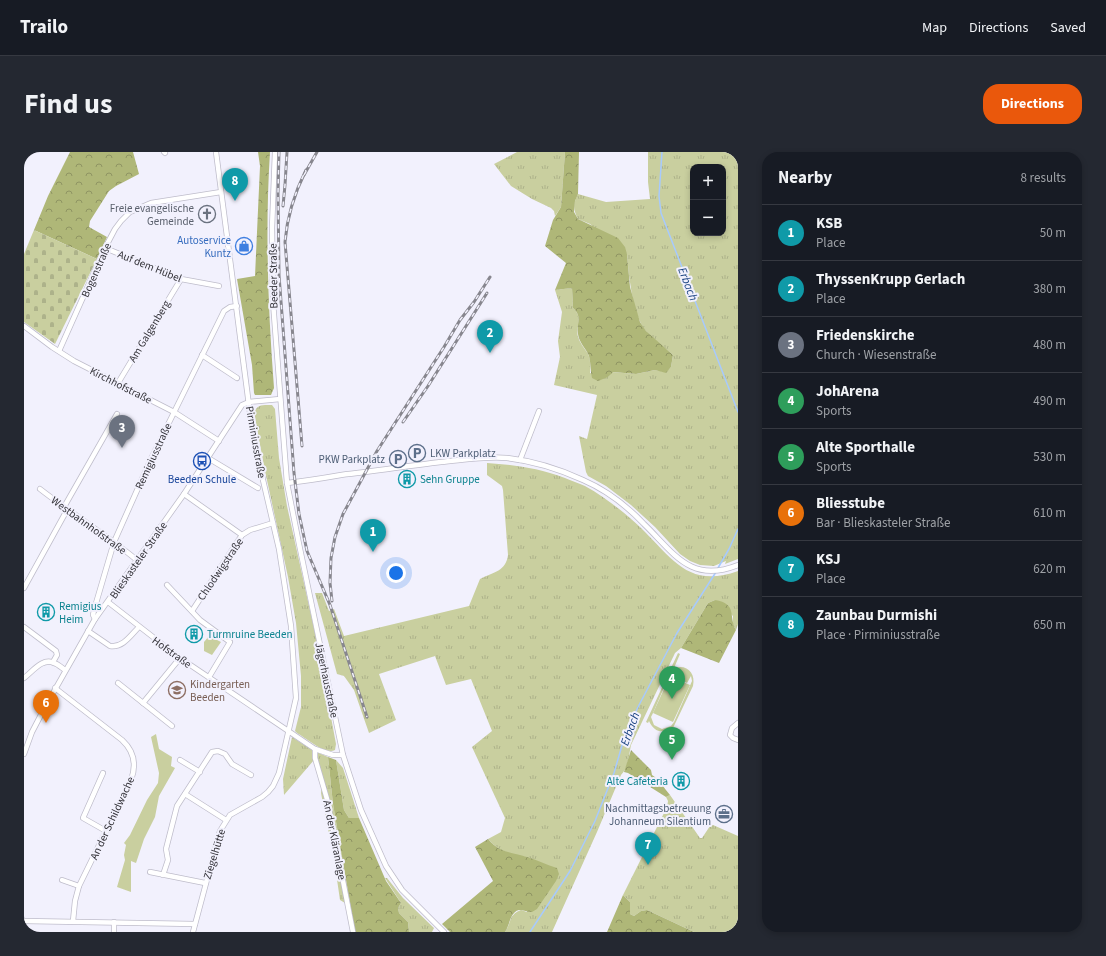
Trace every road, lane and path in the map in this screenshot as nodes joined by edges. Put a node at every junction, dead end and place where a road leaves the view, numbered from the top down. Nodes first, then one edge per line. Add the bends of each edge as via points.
1 (216, 152) edge
2 (275, 152) edge
3 (221, 192) junction
4 (105, 248) junction
5 (181, 279) junction
6 (219, 286) dead end
7 (237, 306) junction
8 (24, 326) edge
9 (59, 351) junction
10 (202, 355) junction
11 (237, 378) dead end
12 (118, 383) junction
13 (280, 400) junction
14 (249, 402) junction
15 (539, 411) dead end
16 (174, 412) junction
17 (117, 414) dead end
18 (219, 441) junction
19 (208, 458) junction
20 (520, 460) junction
21 (287, 482) junction
22 (258, 488) dead end
23 (40, 489) dead end
24 (184, 494) junction
25 (65, 508) junction
26 (273, 523) junction
27 (242, 535) junction
28 (114, 542) junction
29 (138, 561) junction
30 (738, 565) edge
31 (167, 585) dead end
32 (24, 588) edge
33 (108, 602) junction
34 (192, 611) junction
35 (95, 619) junction
36 (24, 627) edge
37 (139, 627) junction
38 (88, 631) junction
39 (180, 658) junction
40 (54, 662) junction
41 (65, 670) junction
42 (209, 677) junction
43 (24, 678) edge
44 (118, 683) dead end
45 (55, 688) junction
46 (144, 703) junction
47 (738, 723) edge
48 (172, 726) dead end
49 (289, 731) junction
50 (738, 740) edge
51 (315, 749) junction
52 (24, 754) edge
53 (343, 755) junction
54 (180, 760) dead end
55 (200, 772) junction
56 (103, 773) dead end
57 (251, 775) dead end
58 (185, 794) junction
59 (226, 820) junction
60 (106, 831) junction
61 (150, 872) dead end
62 (163, 875) junction
63 (62, 880) dead end
64 (205, 883) junction
65 (79, 886) junction
66 (24, 921) edge
67 (73, 922) junction
68 (114, 922) junction
69 (195, 924) junction
70 (114, 932) edge
71 (193, 932) edge
72 (353, 932) edge
73 (444, 932) edge

1 - 3 street, Pirminiusstraße
2 - 13 street, Beeder Straße via 272,279
3 - 4 street, Bogenstraße via 140,207 121,221
3 - 7 street, Pirminiusstraße
4 - 5 street, Auf dem Hübel
4 - 9 street, Bogenstraße
5 - 6 street, Auf dem Hübel
5 - 12 street, Am Galgenberg
7 - 10 street, Remigiusstraße via 224,311
7 - 14 street, Pirminiusstraße
8 - 9 street, Kirchhofstraße
9 - 12 street, Kirchhofstraße
10 - 11 street
10 - 16 street, Remigiusstraße
12 - 16 street, Kirchhofstraße
13 - 14 street
13 - 21 street, Jägerhausstraße
14 - 18 street, Blieskasteler Straße via 242,405
14 - 26 street, Pirminiusstraße via 261,473
15 - 20 street
16 - 18 street, Kirchhofstraße
16 - 28 street, Remigiusstraße via 150,459
17 - 25 street
18 - 19 street, Blieskasteler Straße
19 - 22 street
19 - 24 street, Blieskasteler Straße
20 - 21 street via 461,460
20 - 30 street via 562,471 600,488 644,523 684,564 712,571
21 - 53 street, Jägerhausstraße
23 - 25 street, Westbahnhofstraße
24 - 27 street
24 - 29 street, Blieskasteler Straße
25 - 28 street, Westbahnhofstraße
25 - 32 street
26 - 27 street, Chlodwigstraße
26 - 49 street, Pirminiusstraße via 291,626 296,681 295,707
27 - 34 street, Chlodwigstraße
28 - 29 street, Westbahnhofstraße
28 - 35 street, Remigiusstraße via 94,610
29 - 33 street, Blieskasteler Straße
31 - 34 street
33 - 35 street, Blieskasteler Straße
33 - 37 street, Hofstraße
34 - 42 street via 230,642
35 - 38 street, Blieskasteler Straße
36 - 40 street via 56,651
37 - 38 street via 119,646 110,646
37 - 39 street, Hofstraße
38 - 41 street, Blieskasteler Straße
39 - 42 street, Hofstraße
39 - 46 street
40 - 41 street
40 - 43 street via 48,661 39,665
41 - 45 street, Blieskasteler Straße
42 - 49 street, Hofstraße
44 - 46 street
45 - 52 street, Blieskasteler Straße via 32,732
45 - 60 street, An der Schildwache via 127,744 132,754 133,774
46 - 48 street
47 - 50 street via 732,728 730,735
49 - 51 street, Hofstraße
49 - 59 street, Ziegelhütte via 279,774 273,786
51 - 53 street, Hofstraße
51 - 72 street, An der Kläranlage
53 - 73 street, Jägerhausstraße via 361,810 386,866 402,890
54 - 55 street
55 - 57 street via 212,752 218,750 225,754 232,764
55 - 58 street
56 - 60 street via 83,818
58 - 59 street
58 - 62 street via 177,806 166,849 168,860
59 - 64 street, Ziegelhütte via 220,831
60 - 65 street, An der Schildwache
61 - 62 street
62 - 64 street
63 - 65 street
64 - 69 street, Ziegelhütte
65 - 67 street, An der Schildwache
66 - 67 street
67 - 68 street
68 - 69 street
68 - 70 street
69 - 71 street, Ziegelhütte

